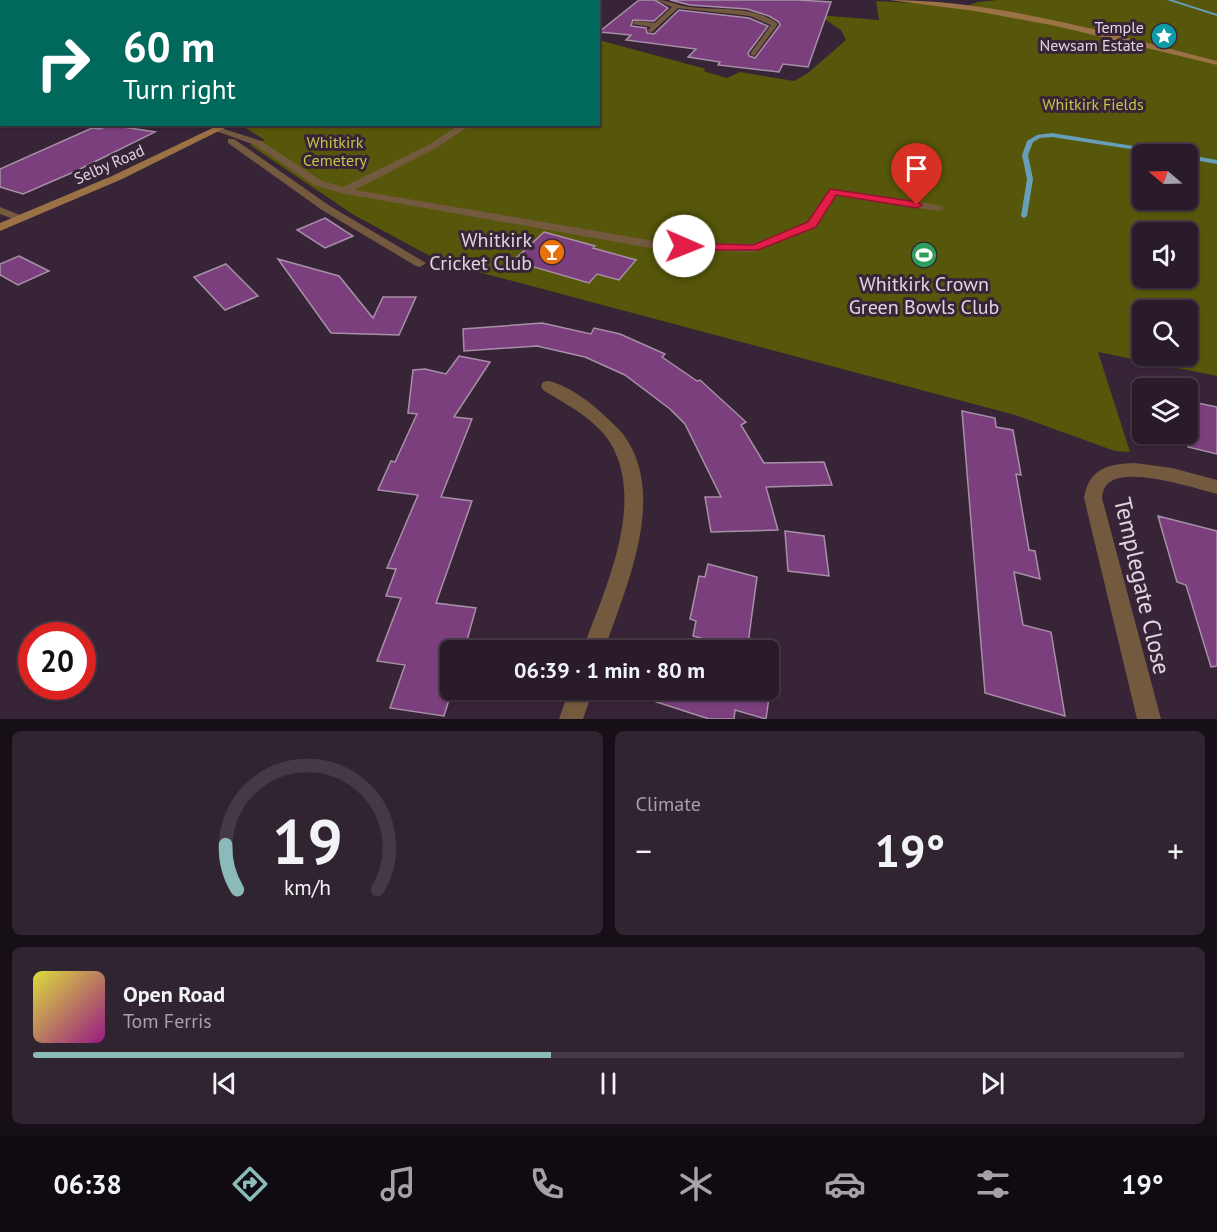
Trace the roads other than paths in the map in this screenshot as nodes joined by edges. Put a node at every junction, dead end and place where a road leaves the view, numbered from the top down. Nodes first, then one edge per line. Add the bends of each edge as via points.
1 (660, 0) edge
2 (892, 0) edge
3 (676, 7) junction
4 (635, 23) dead end
5 (657, 25) junction
6 (650, 31) dead end
7 (753, 54) dead end
8 (1217, 63) edge
9 (465, 126) edge
10 (219, 129) edge
11 (344, 191) junction
12 (938, 208) dead end
13 (0, 210) edge
14 (21, 219) junction
15 (0, 227) edge
16 (420, 262) dead end
17 (549, 386) dead end
18 (1217, 487) edge
19 (598, 640) edge
20 (578, 700) edge
21 (571, 719) edge
22 (1149, 719) edge

1 - 3 street
2 - 8 street via 957,6 1081,29
3 - 5 street
3 - 7 street via 773,19 774,28
4 - 5 street
5 - 6 street
9 - 11 street
10 - 11 street via 258,143 318,183
10 - 14 street, Selby Road
10 - 16 street via 326,207
11 - 12 street via 661,246 754,248 812,225 833,192
13 - 14 street
14 - 15 street, Selby Road
17 - 19 street via 573,398 606,425 619,442 634,483 633,531
18 - 22 street, Templegate Close via 1143,470 1106,474 1096,484 1093,498
20 - 21 street

